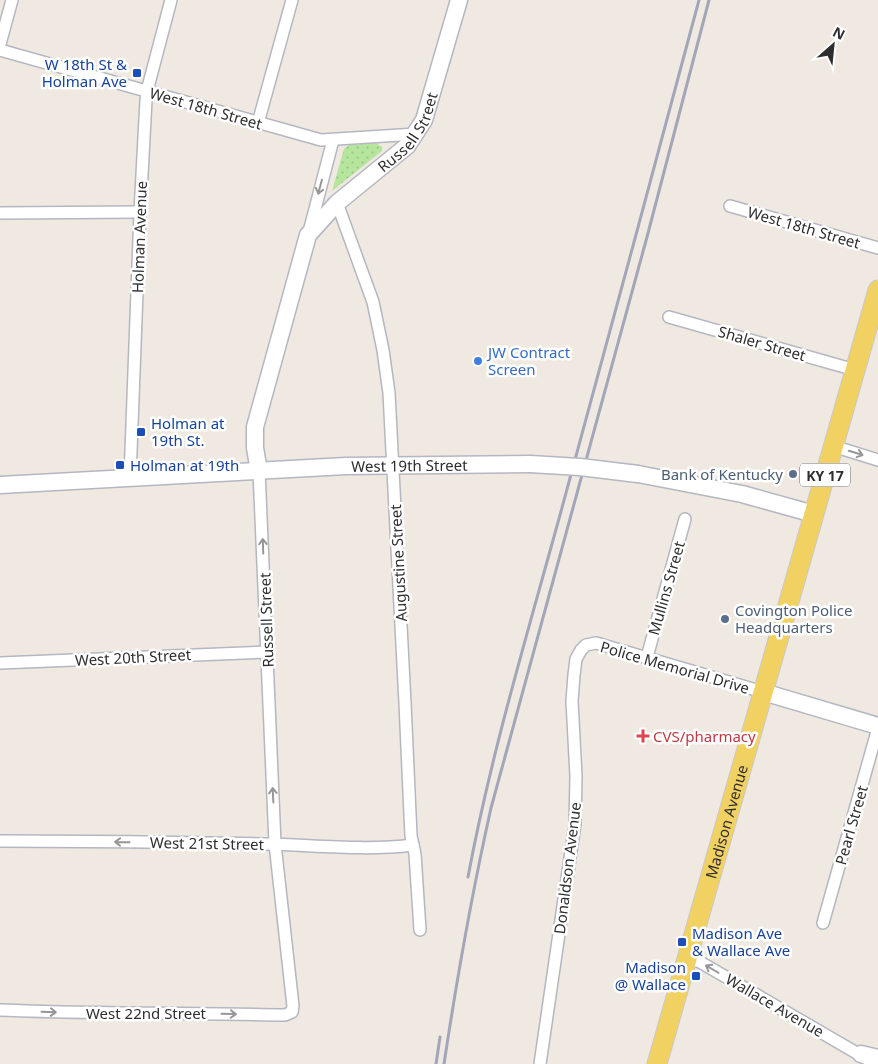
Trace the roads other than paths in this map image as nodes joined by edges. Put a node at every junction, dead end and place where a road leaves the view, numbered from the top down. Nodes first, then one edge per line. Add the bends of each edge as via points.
1 (12, 0) edge
2 (170, 0) edge
3 (292, 0) edge
4 (459, 0) edge
5 (0, 44) edge
6 (0, 50) edge
7 (147, 91) junction
8 (258, 123) junction
9 (416, 134) junction
10 (333, 140) junction
11 (337, 203) junction
12 (730, 206) dead end
13 (140, 212) junction
14 (0, 213) edge
15 (308, 235) junction
16 (878, 248) edge
17 (878, 290) edge
18 (669, 317) dead end
19 (854, 370) junction
20 (833, 446) junction
21 (878, 460) edge
22 (393, 466) junction
23 (259, 471) junction
24 (130, 478) junction
25 (0, 486) edge
26 (814, 514) junction
27 (686, 519) dead end
28 (586, 645) joint
29 (266, 652) junction
30 (646, 657) junction
31 (0, 663) edge
32 (763, 692) junction
33 (878, 727) edge
34 (0, 840) edge
35 (276, 844) junction
36 (413, 845) junction
37 (823, 922) dead end
38 (420, 930) dead end
39 (688, 958) junction
40 (0, 1010) edge
41 (292, 1012) joint
42 (861, 1054) junction
43 (878, 1058) edge
44 (540, 1064) edge
45 (657, 1064) edge
46 (875, 1064) edge

1 - 5 street
2 - 7 street, Holman Avenue
3 - 8 street
4 - 9 street, Russell Street via 432,97
6 - 7 street, West 18th Street
7 - 8 street, West 18th Street
7 - 13 street, Holman Avenue
8 - 10 street, West 18th Street via 321,140
9 - 10 street, West 18th Street
9 - 11 street, Russell Street via 407,146
10 -> 15 street, Russell Street
11 - 15 street, Russell Street
11 - 22 street, Augustine Street via 373,302 383,350
12 - 16 street, West 18th Street
13 - 14 street
13 - 24 street, Holman Avenue
15 - 23 street, Russell Street via 255,427
17 - 19 main road, Madison Avenue / KY 17
18 - 19 street, Shaler Street
19 - 20 main road, Madison Avenue / KY 17
20 -> 21 street
20 - 26 main road, Madison Avenue / KY 17
22 - 23 street, West 19th Street
22 - 26 street, West 19th Street, bridge via 530,464 586,467 742,494
22 - 36 street, Augustine Street
23 - 24 street, West 19th Street
29 -> 23 street, Russell Street
24 - 25 street, West 19th Street
26 - 32 main road, Madison Avenue / KY 17
27 - 30 street, Mullins Street
28 - 30 street, Police Memorial Drive via 596,643
28 - 44 street, Donaldson Avenue via 576,659 574,675 575,824
29 - 31 street, West 20th Street
35 -> 29 street, Russell Street
30 - 32 street, Police Memorial Drive
32 - 33 street
32 - 39 main road, Madison Avenue / KY 17
33 - 37 street, Pearl Street
35 -> 34 street, West 21st Street
35 - 36 street, West 21st Street
35 - 41 street, Russell Street
36 - 38 street, Augustine Street
42 -> 39 street, Wallace Avenue
39 - 45 main road, Madison Avenue / KY 17
40 -> 41 street, West 22nd Street via 286,1015
42 - 43 street
42 - 46 street, Wallace Avenue

